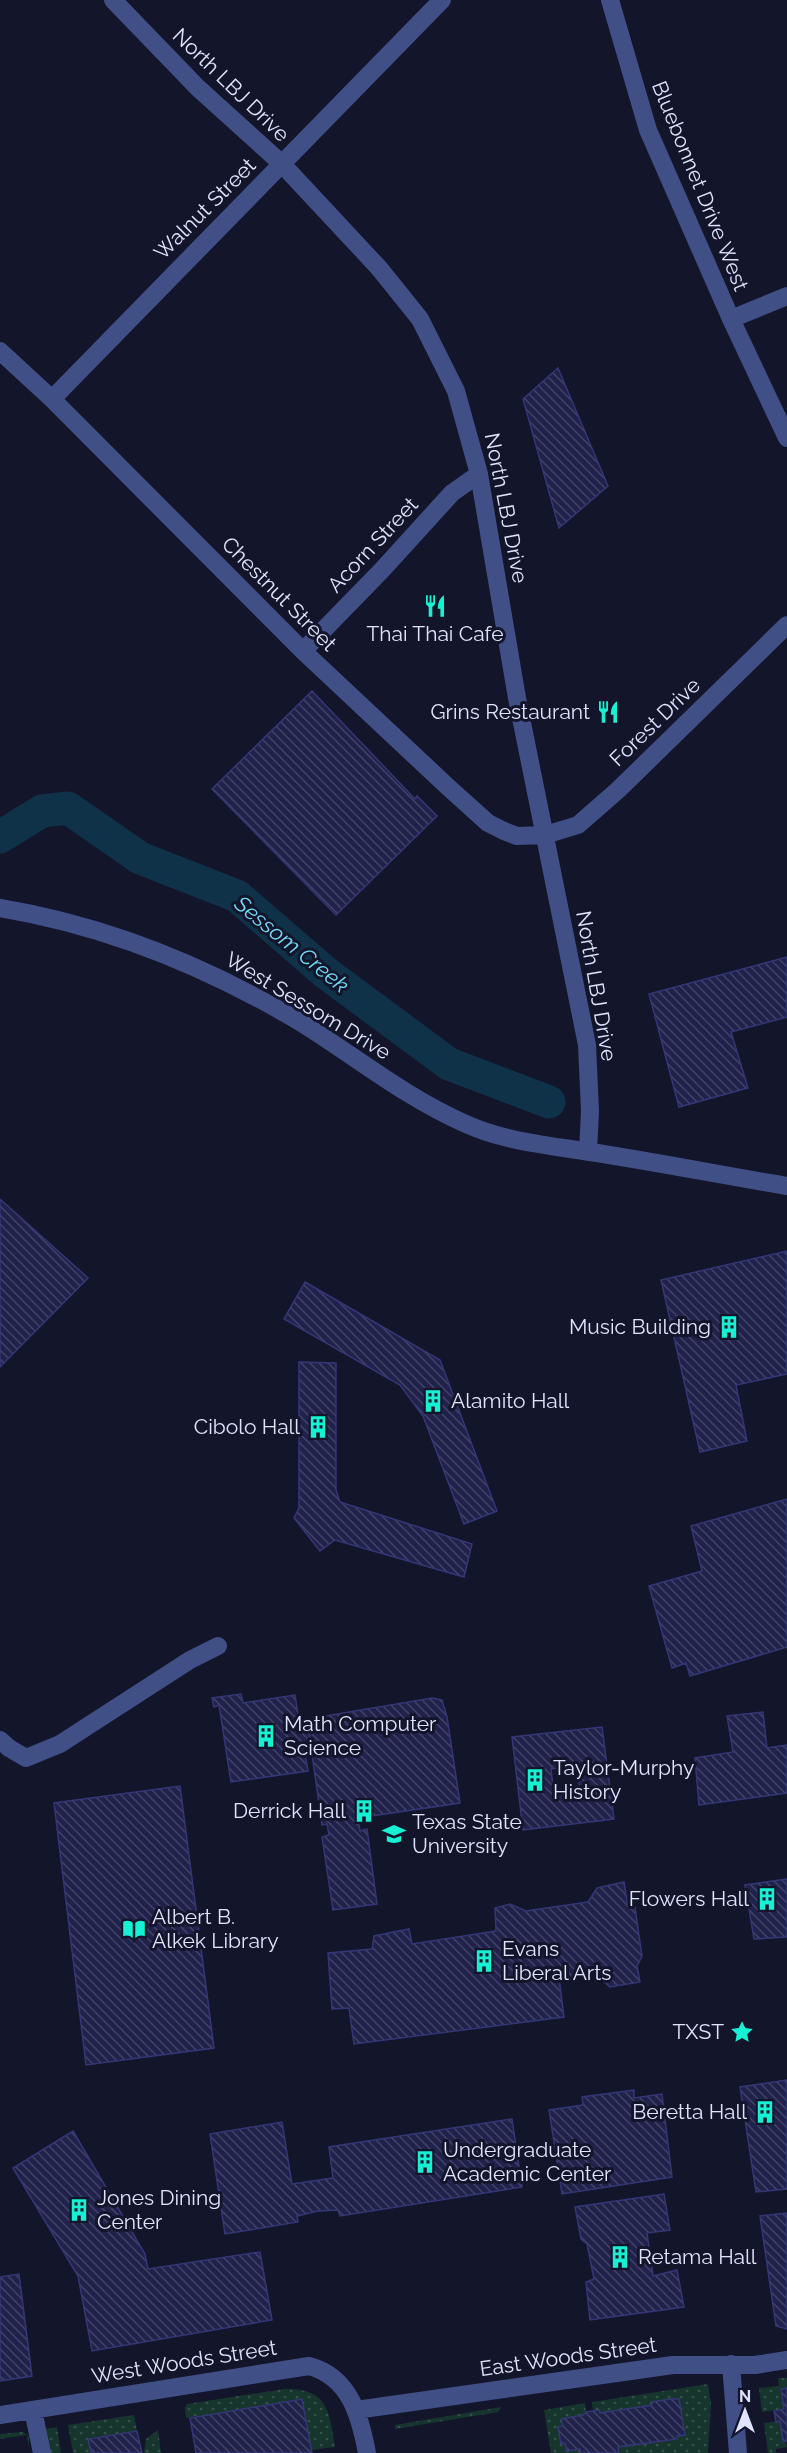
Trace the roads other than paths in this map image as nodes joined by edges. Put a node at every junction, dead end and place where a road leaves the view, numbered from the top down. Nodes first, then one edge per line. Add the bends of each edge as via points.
1 (113, 0) edge
2 (442, 0) edge
3 (610, 0) edge
4 (282, 164) junction
5 (787, 296) edge
6 (730, 319) junction
7 (0, 351) edge
8 (52, 399) junction
9 (787, 438) edge
10 (479, 474) junction
11 (787, 624) edge
12 (303, 651) junction
13 (544, 835) junction
14 (0, 908) edge
15 (588, 1151) junction
16 (787, 1186) edge
17 (218, 1646) dead end
18 (0, 1740) edge
19 (787, 2360) edge
20 (731, 2364) junction
21 (33, 2410) junction
22 (356, 2410) junction
23 (0, 2415) edge
24 (42, 2453) edge
25 (367, 2453) edge
26 (738, 2453) edge

1 - 4 street, North LBJ Drive via 198,88
2 - 4 street, Walnut Street
3 - 6 street, Bluebonnet Drive West via 648,130
4 - 8 street, Walnut Street
4 - 10 street, North LBJ Drive via 379,268 420,319 456,391
5 - 6 street
6 - 9 street, Bluebonnet Drive West
7 - 8 street, Chestnut Street
8 - 12 street, Chestnut Street
10 - 12 street, Acorn Street via 452,493
10 - 13 street, North LBJ Drive
11 - 13 street, Forest Drive via 586,818 568,830
12 - 13 street, Chestnut Street via 488,823 517,836
13 - 15 street, North LBJ Drive via 587,1045
14 - 15 street, West Sessom Drive via 70,922 169,954 249,993 422,1101 468,1125 529,1144
15 - 16 street, West Sessom Drive
17 - 18 street via 37,1755 26,1758
19 - 20 street, East Woods Street
20 - 22 street, East Woods Street via 674,2365
20 - 26 street
21 - 22 street, West Woods Street via 297,2366 314,2368 333,2377
21 - 23 street, West Woods Street
21 - 24 street
22 - 25 street, West Woods Street

